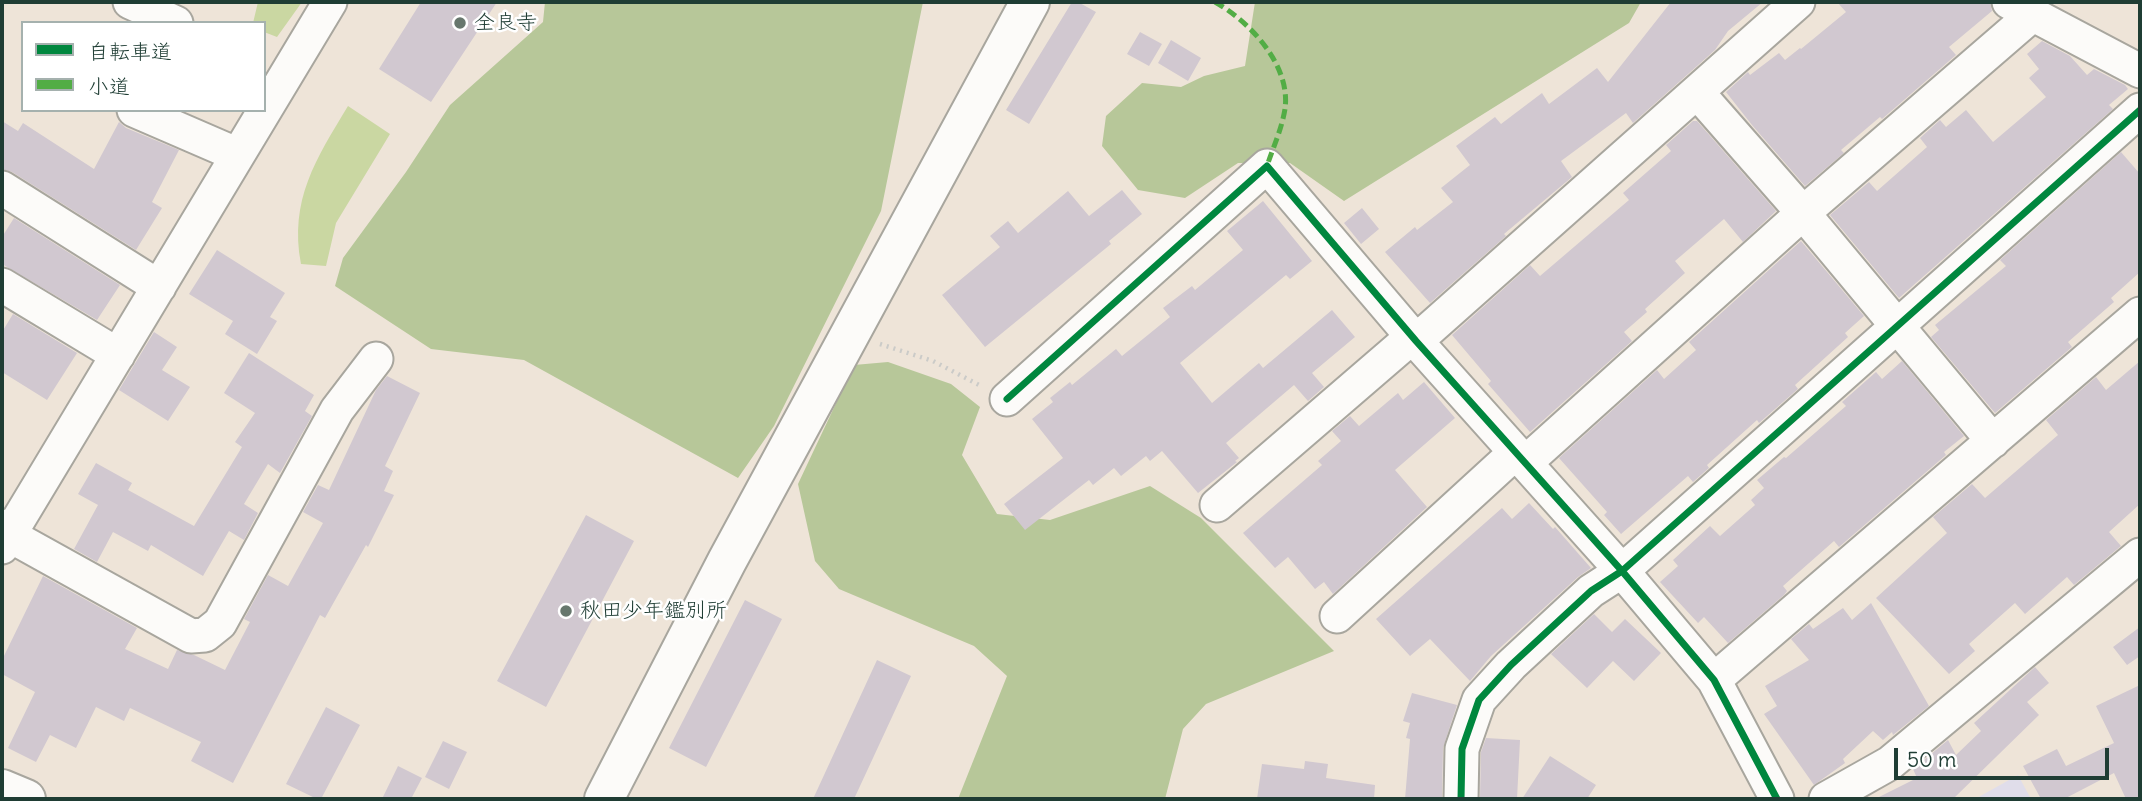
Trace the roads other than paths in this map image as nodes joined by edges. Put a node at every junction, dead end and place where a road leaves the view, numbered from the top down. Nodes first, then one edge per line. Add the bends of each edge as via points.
1 (130, 2) edge
2 (330, 2) edge
3 (1030, 2) edge
4 (1798, 2) edge
5 (2020, 9) edge
6 (172, 21) edge
7 (276, 67) edge
8 (2140, 71) edge
9 (266, 90) edge
10 (1697, 92) junction
11 (2140, 110) edge
12 (139, 112) edge
13 (257, 112) edge
14 (238, 155) junction
15 (2, 188) edge
16 (1803, 213) junction
17 (2, 285) edge
18 (159, 286) junction
19 (2140, 314) edge
20 (1897, 324) junction
21 (1414, 339) junction
22 (118, 355) junction
23 (376, 359) dead end
24 (1007, 399) road end
25 (1993, 441) junction
26 (1520, 458) junction
27 (1217, 505) dead end
28 (4, 536) edge
29 (2140, 555) edge
30 (1622, 571) junction
31 (1337, 616) dead end
32 (1714, 680) junction
33 (2, 789) edge
34 (26, 799) edge
35 (604, 799) edge
36 (1461, 799) edge
37 (1777, 799) edge
38 (1826, 799) edge

1 - 6 street
2 - 7 street
3 - 35 street via 727,561
4 - 10 street
5 - 8 street
5 - 16 street
7 - 9 street
10 - 16 street
10 - 21 street
11 - 20 street
12 - 14 street
13 - 14 street
14 - 18 street
15 - 18 street
16 - 20 street
16 - 26 street
17 - 22 street
18 - 22 street
19 - 25 street
20 - 25 street
20 - 30 street
21 - 24 street via 1267,166
21 - 26 street
21 - 27 street
22 - 28 street
23 - 28 street via 337,410 220,623 205,635 191,636
25 - 32 street
26 - 30 street
26 - 31 street
29 - 38 street via 1891,763
30 - 32 street
30 - 36 street via 1591,591 1479,700 1462,749
32 - 37 street
33 - 34 street

